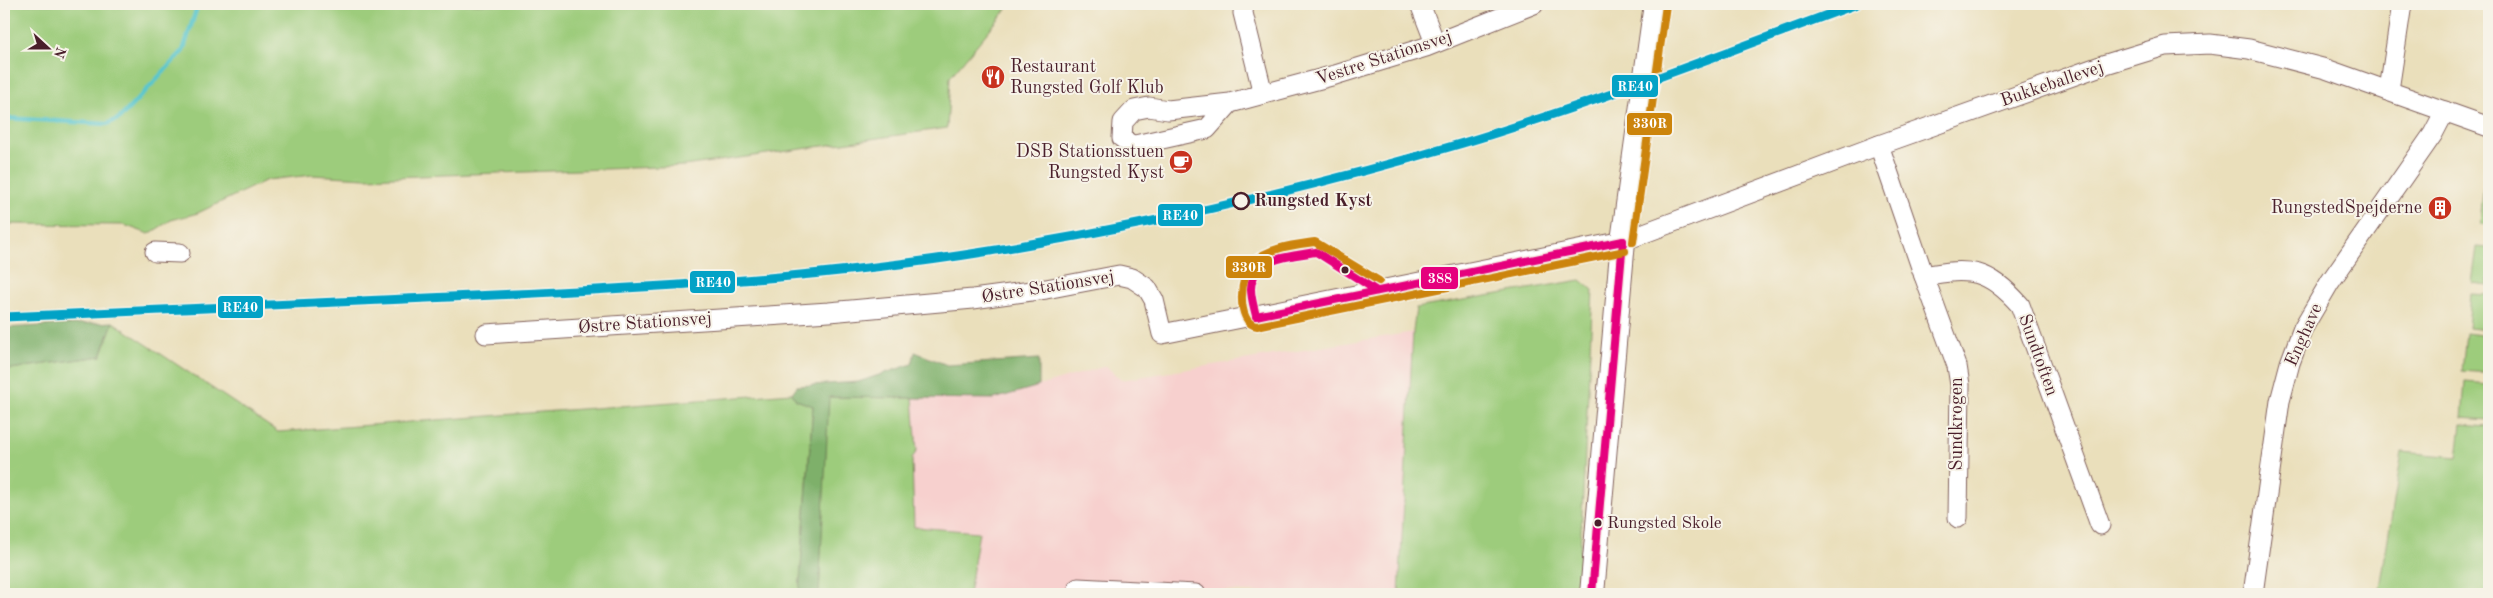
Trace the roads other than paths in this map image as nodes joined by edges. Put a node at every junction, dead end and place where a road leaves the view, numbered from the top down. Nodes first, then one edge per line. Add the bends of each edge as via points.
1 (1244, 4) edge
2 (1420, 4) edge
3 (1534, 4) edge
4 (2402, 4) edge
5 (1655, 12) edge
6 (1436, 43) junction
7 (2389, 90) junction
8 (1263, 94) junction
9 (1230, 103) junction
10 (2445, 111) junction
11 (2489, 127) edge
12 (1879, 145) junction
13 (1623, 241) junction
14 (155, 252) dead end
15 (180, 253) dead end
16 (1924, 276) junction
17 (486, 334) dead end
18 (1958, 518) dead end
19 (2100, 525) dead end
20 (1078, 588) dead end
21 (1196, 594) edge
22 (1592, 594) edge
23 (2253, 594) edge

1 - 8 street via 1243,12
2 - 6 street
3 - 6 street, Vestre Stationsvej
4 - 7 street
5 - 13 main road
6 - 8 street, Vestre Stationsvej
7 - 10 street, Bukkeballevej
7 - 12 street, Bukkeballevej via 2249,49 2210,44 2166,46 2106,64
8 - 9 street, Vestre Stationsvej
9 - 9 street, Vestre Stationsvej via 1134,110 1123,122 1122,138 1135,145 1207,129
10 - 11 street, Bukkeballevej
10 - 23 street, Enghave via 2330,282 2303,328 2280,401
12 - 13 street, Bukkeballevej
12 - 16 street
13 - 17 street, Østre Stationsvej via 1162,334 1154,300 1147,288 1132,278 1119,275 1046,289 829,312
13 - 22 main road
14 - 15 street
16 - 18 street, Sundkrogen via 1957,366 1960,385
16 - 19 street, Sundtoften via 1956,270 1980,274 2003,285 2020,305
20 - 21 street

